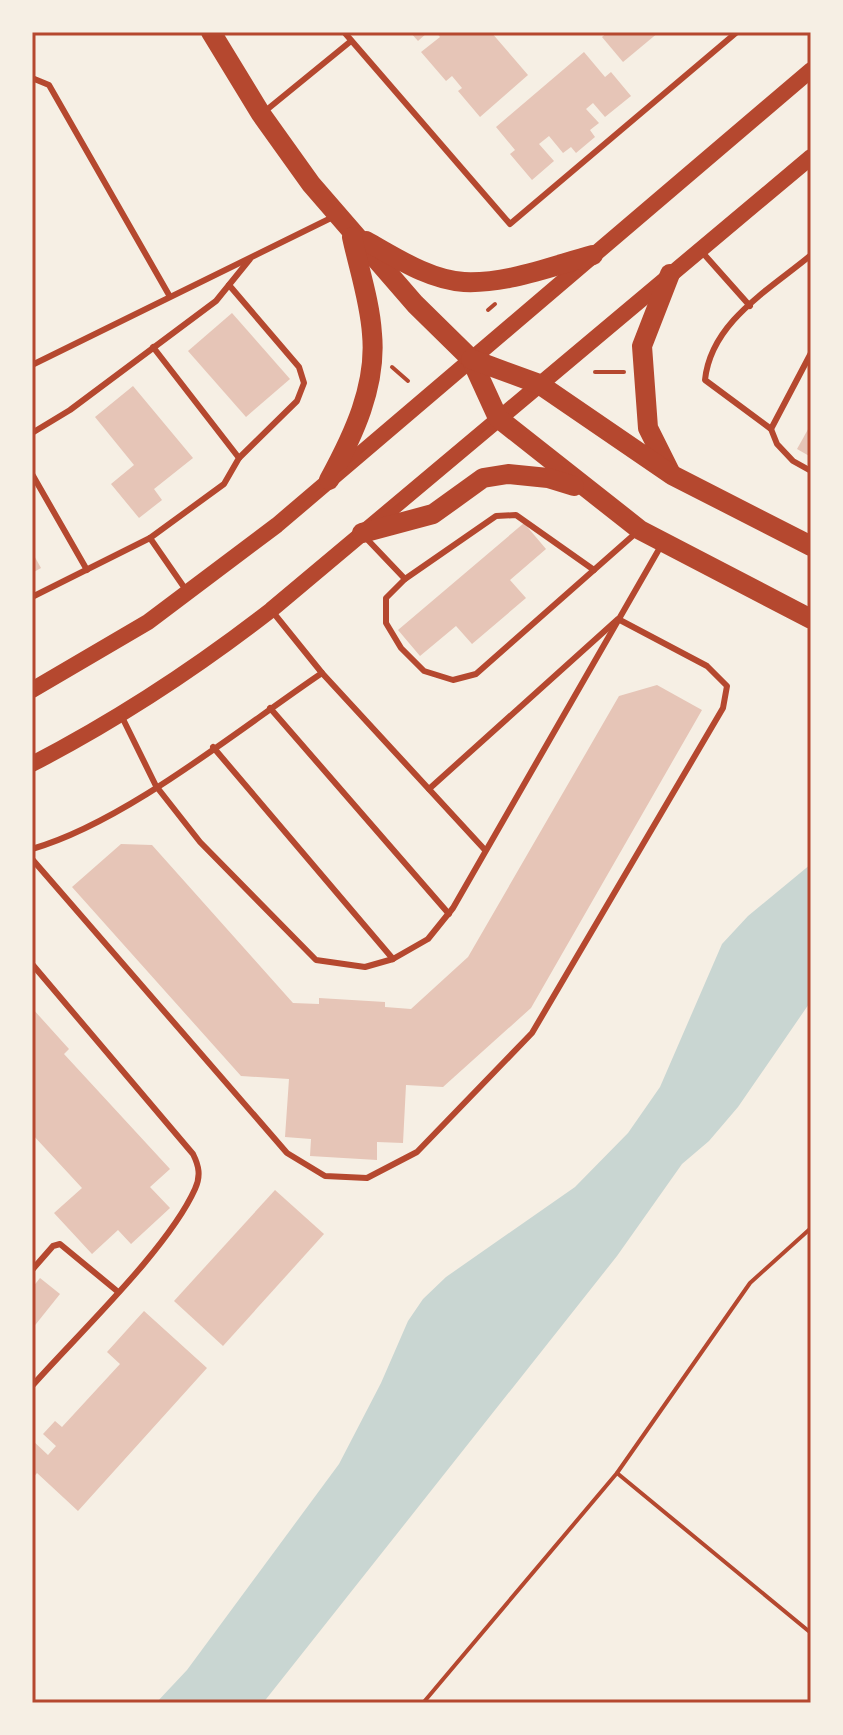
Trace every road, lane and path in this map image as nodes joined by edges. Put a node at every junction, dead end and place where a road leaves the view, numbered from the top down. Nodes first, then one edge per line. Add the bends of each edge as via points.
1 (211, 32) edge
2 (344, 32) edge
3 (737, 32) edge
4 (351, 41) junction
5 (811, 70) edge
6 (32, 78) edge
7 (261, 114) junction
8 (810, 158) edge
9 (336, 215) junction
10 (352, 234) junction
11 (700, 248) junction
12 (593, 255) junction
13 (811, 255) edge
14 (253, 256) junction
15 (670, 274) junction
16 (229, 285) junction
17 (169, 295) junction
18 (750, 306) junction
19 (499, 307) dead end
20 (488, 310) dead end
21 (153, 347) junction
22 (811, 353) edge
23 (471, 359) junction
24 (32, 365) edge
25 (630, 371) dead end
26 (408, 373) dead end
27 (597, 380) dead end
28 (408, 381) dead end
29 (539, 384) junction
30 (498, 418) junction
31 (771, 429) junction
32 (32, 433) edge
33 (239, 458) junction
34 (811, 471) edge
35 (32, 474) edge
36 (672, 475) junction
37 (329, 480) junction
38 (588, 491) junction
39 (640, 530) junction
40 (362, 533) junction
41 (150, 538) junction
42 (662, 544) junction
43 (811, 546) edge
44 (87, 570) junction
45 (594, 570) junction
46 (405, 579) junction
47 (188, 593) junction
48 (32, 597) edge
49 (271, 610) junction
50 (618, 619) junction
51 (811, 619) edge
52 (322, 673) junction
53 (32, 690) edge
54 (270, 708) junction
55 (121, 716) junction
56 (213, 747) junction
57 (32, 764) edge
58 (156, 786) junction
59 (429, 789) junction
60 (32, 849) edge
61 (485, 850) junction
62 (32, 859) edge
63 (449, 914) junction
64 (393, 959) junction
65 (32, 964) edge
66 (811, 1228) edge
67 (32, 1270) edge
68 (117, 1291) junction
69 (32, 1386) edge
70 (617, 1473) junction
71 (811, 1633) edge
72 (423, 1703) edge

1 - 7 main road
2 - 4 lane
3 - 4 lane via 510,224
4 - 7 lane
5 - 12 main road
6 - 17 lane via 49,85
7 - 9 main road
8 - 11 main road
9 - 10 main road
9 - 14 lane
10 - 12 main road via 416,268 462,282 500,279
10 - 23 main road
10 - 37 main road via 373,336 353,435
11 - 15 main road
11 - 18 lane
12 - 23 main road
13 - 18 lane
14 - 16 lane
14 - 17 lane
15 - 29 main road
15 - 36 main road via 642,346 648,428
16 - 21 lane via 216,301
16 - 33 lane via 299,367 304,383 297,401
17 - 24 lane
18 - 31 lane via 726,326 707,358 705,380
19 - 20 path
21 - 32 lane
21 - 33 lane
22 - 31 lane
23 - 29 main road
23 - 30 main road
23 - 37 main road
25 - 27 path via 598,373
26 - 28 path
29 - 30 main road
29 - 36 main road
30 - 38 main road
30 - 40 main road
31 - 34 lane via 785,452
33 - 41 lane via 224,484
35 - 44 lane
36 - 43 main road
37 - 47 main road
38 - 39 main road
38 - 40 main road via 548,478 483,478 433,514
39 - 42 main road
39 - 45 lane
40 - 46 lane
40 - 49 main road
41 - 44 lane
41 - 47 lane
42 - 50 lane
42 - 51 main road
44 - 48 lane
45 - 46 lane via 516,515 496,516
45 - 46 lane via 476,674 453,680 424,671 386,623 386,598
47 - 53 main road via 114,644
49 - 52 lane
49 - 55 main road via 197,668
50 - 59 lane
50 - 61 lane
50 - 62 lane via 707,666 727,686 723,708 532,1033 417,1152 367,1178 325,1176 287,1153
52 - 54 lane
52 - 59 lane
54 - 56 lane
54 - 63 lane
55 - 57 main road
55 - 58 lane
56 - 58 lane
56 - 64 lane
58 - 60 lane via 67,839
58 - 64 lane via 221,865 316,960 365,967
59 - 61 lane
61 - 63 lane
63 - 64 lane via 428,939
65 - 68 lane via 200,1167 196,1187 181,1212
66 - 70 path via 750,1283
67 - 68 lane via 60,1244
68 - 69 lane
70 - 71 path
70 - 72 path

